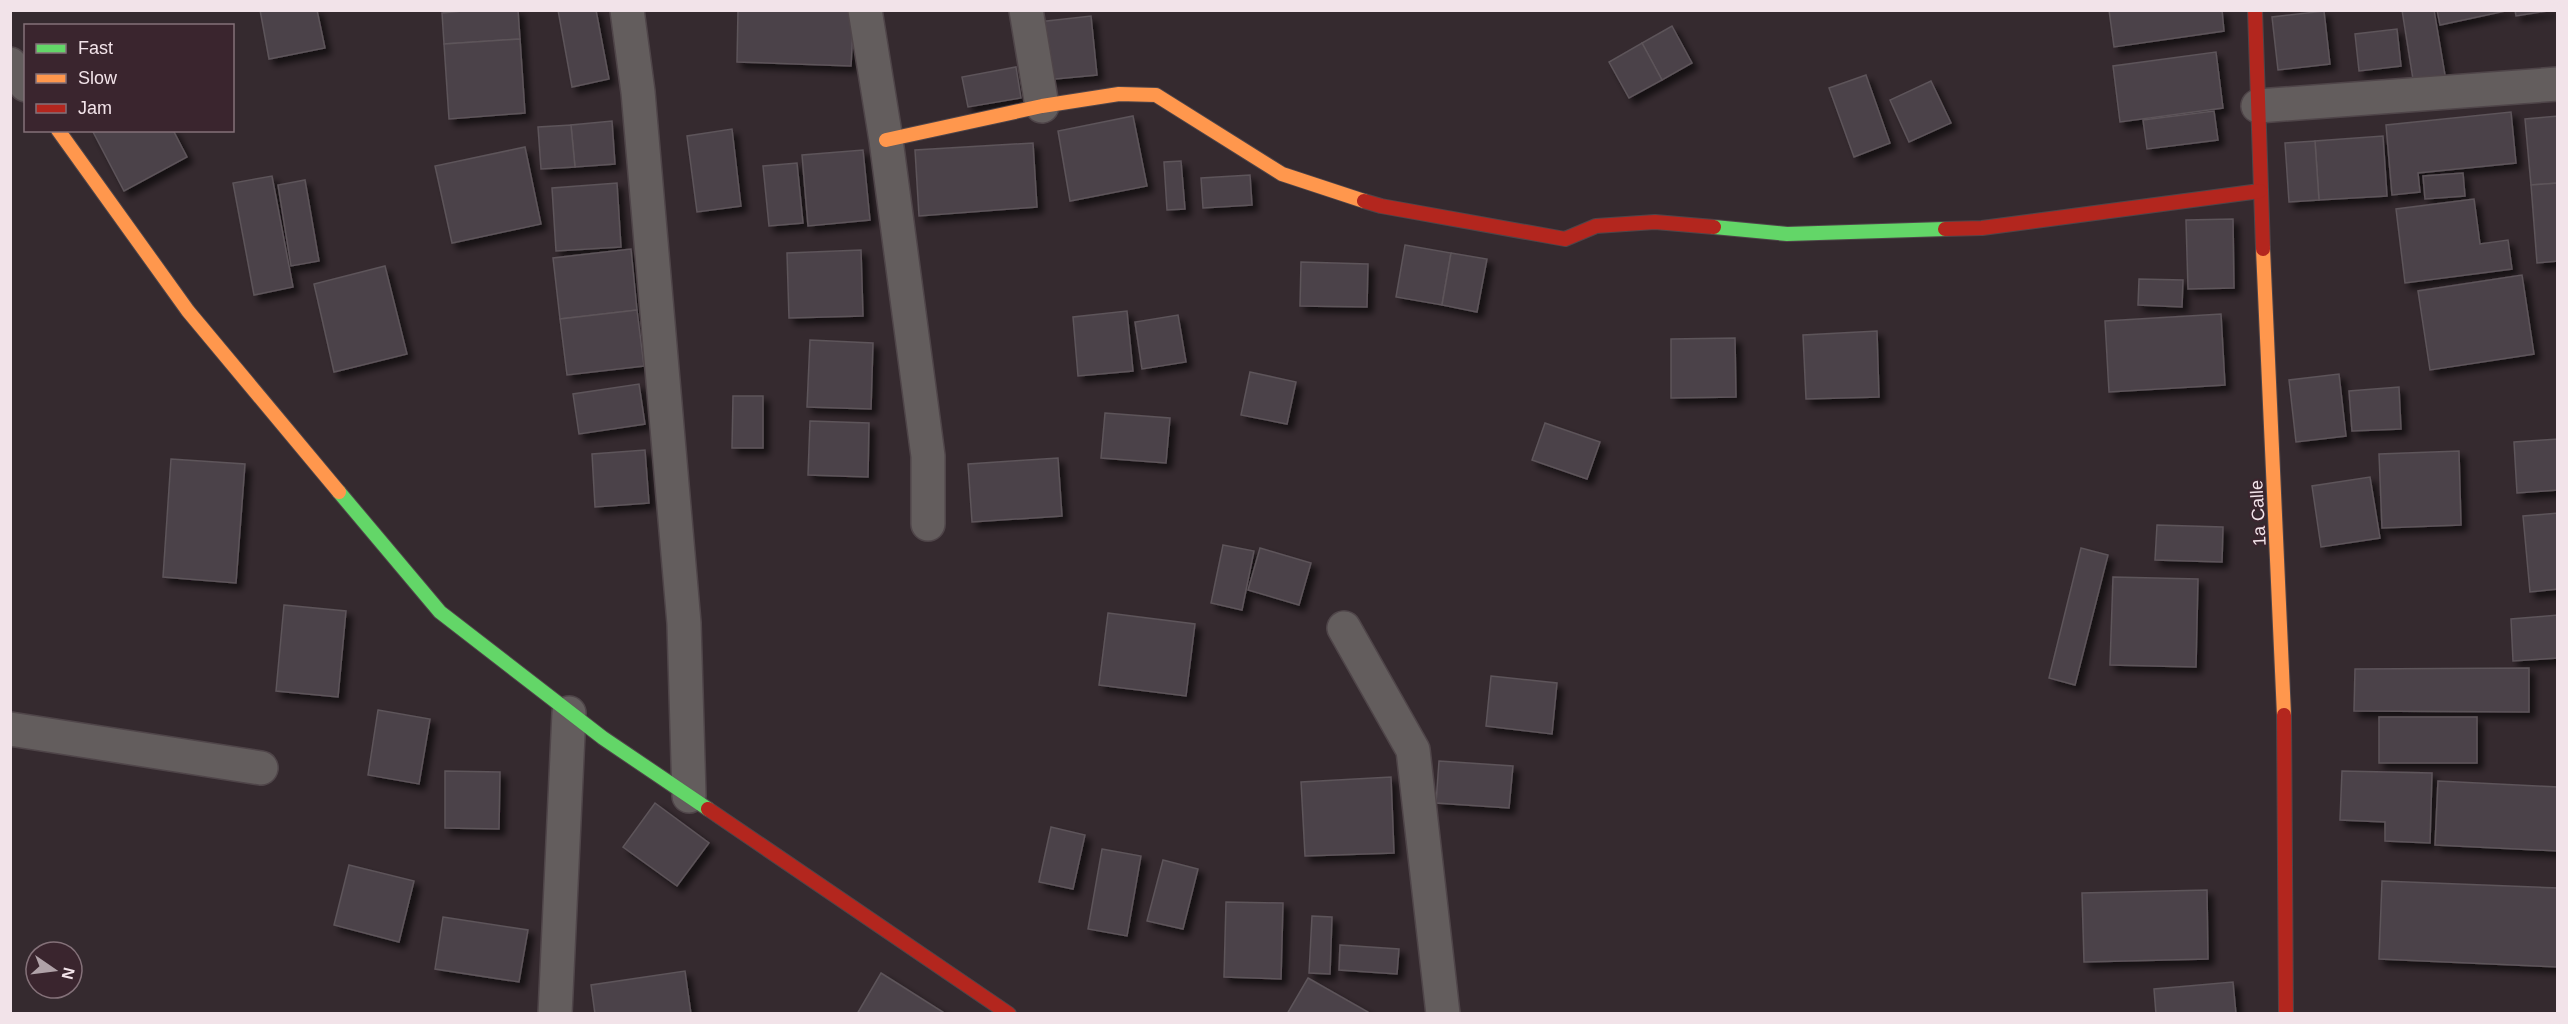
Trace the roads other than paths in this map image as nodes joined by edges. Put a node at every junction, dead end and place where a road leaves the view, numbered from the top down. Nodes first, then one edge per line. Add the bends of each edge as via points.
1 (627, 10) edge
2 (865, 10) edge
3 (1026, 10) edge
4 (2255, 10) edge
5 (10, 64) edge
6 (24, 82) edge
7 (2558, 84) edge
8 (1041, 106) junction
9 (2258, 106) junction
10 (59, 132) edge
11 (886, 140) junction
12 (2260, 191) junction
13 (928, 524) dead end
14 (1344, 628) dead end
15 (570, 713) junction
16 (10, 729) edge
17 (261, 768) dead end
18 (689, 796) junction
19 (555, 1014) edge
20 (1009, 1014) edge
21 (1443, 1014) edge
22 (2286, 1014) edge

1 - 18 street via 638,92 684,623
2 - 11 street
3 - 8 street
4 - 9 street, 1a Calle
5 - 6 street
7 - 9 street
8 - 11 street
8 - 12 street via 1119,94 1155,95 1282,174 1381,206 1565,239 1596,226 1655,222 1787,234 1982,228
9 - 12 street, 1a Calle
10 - 15 street via 188,311 440,612
11 - 13 street via 928,456
12 - 22 street, 1a Calle via 2284,692
14 - 21 street via 1413,750
15 - 18 street
15 - 19 street
16 - 17 street
18 - 20 street

